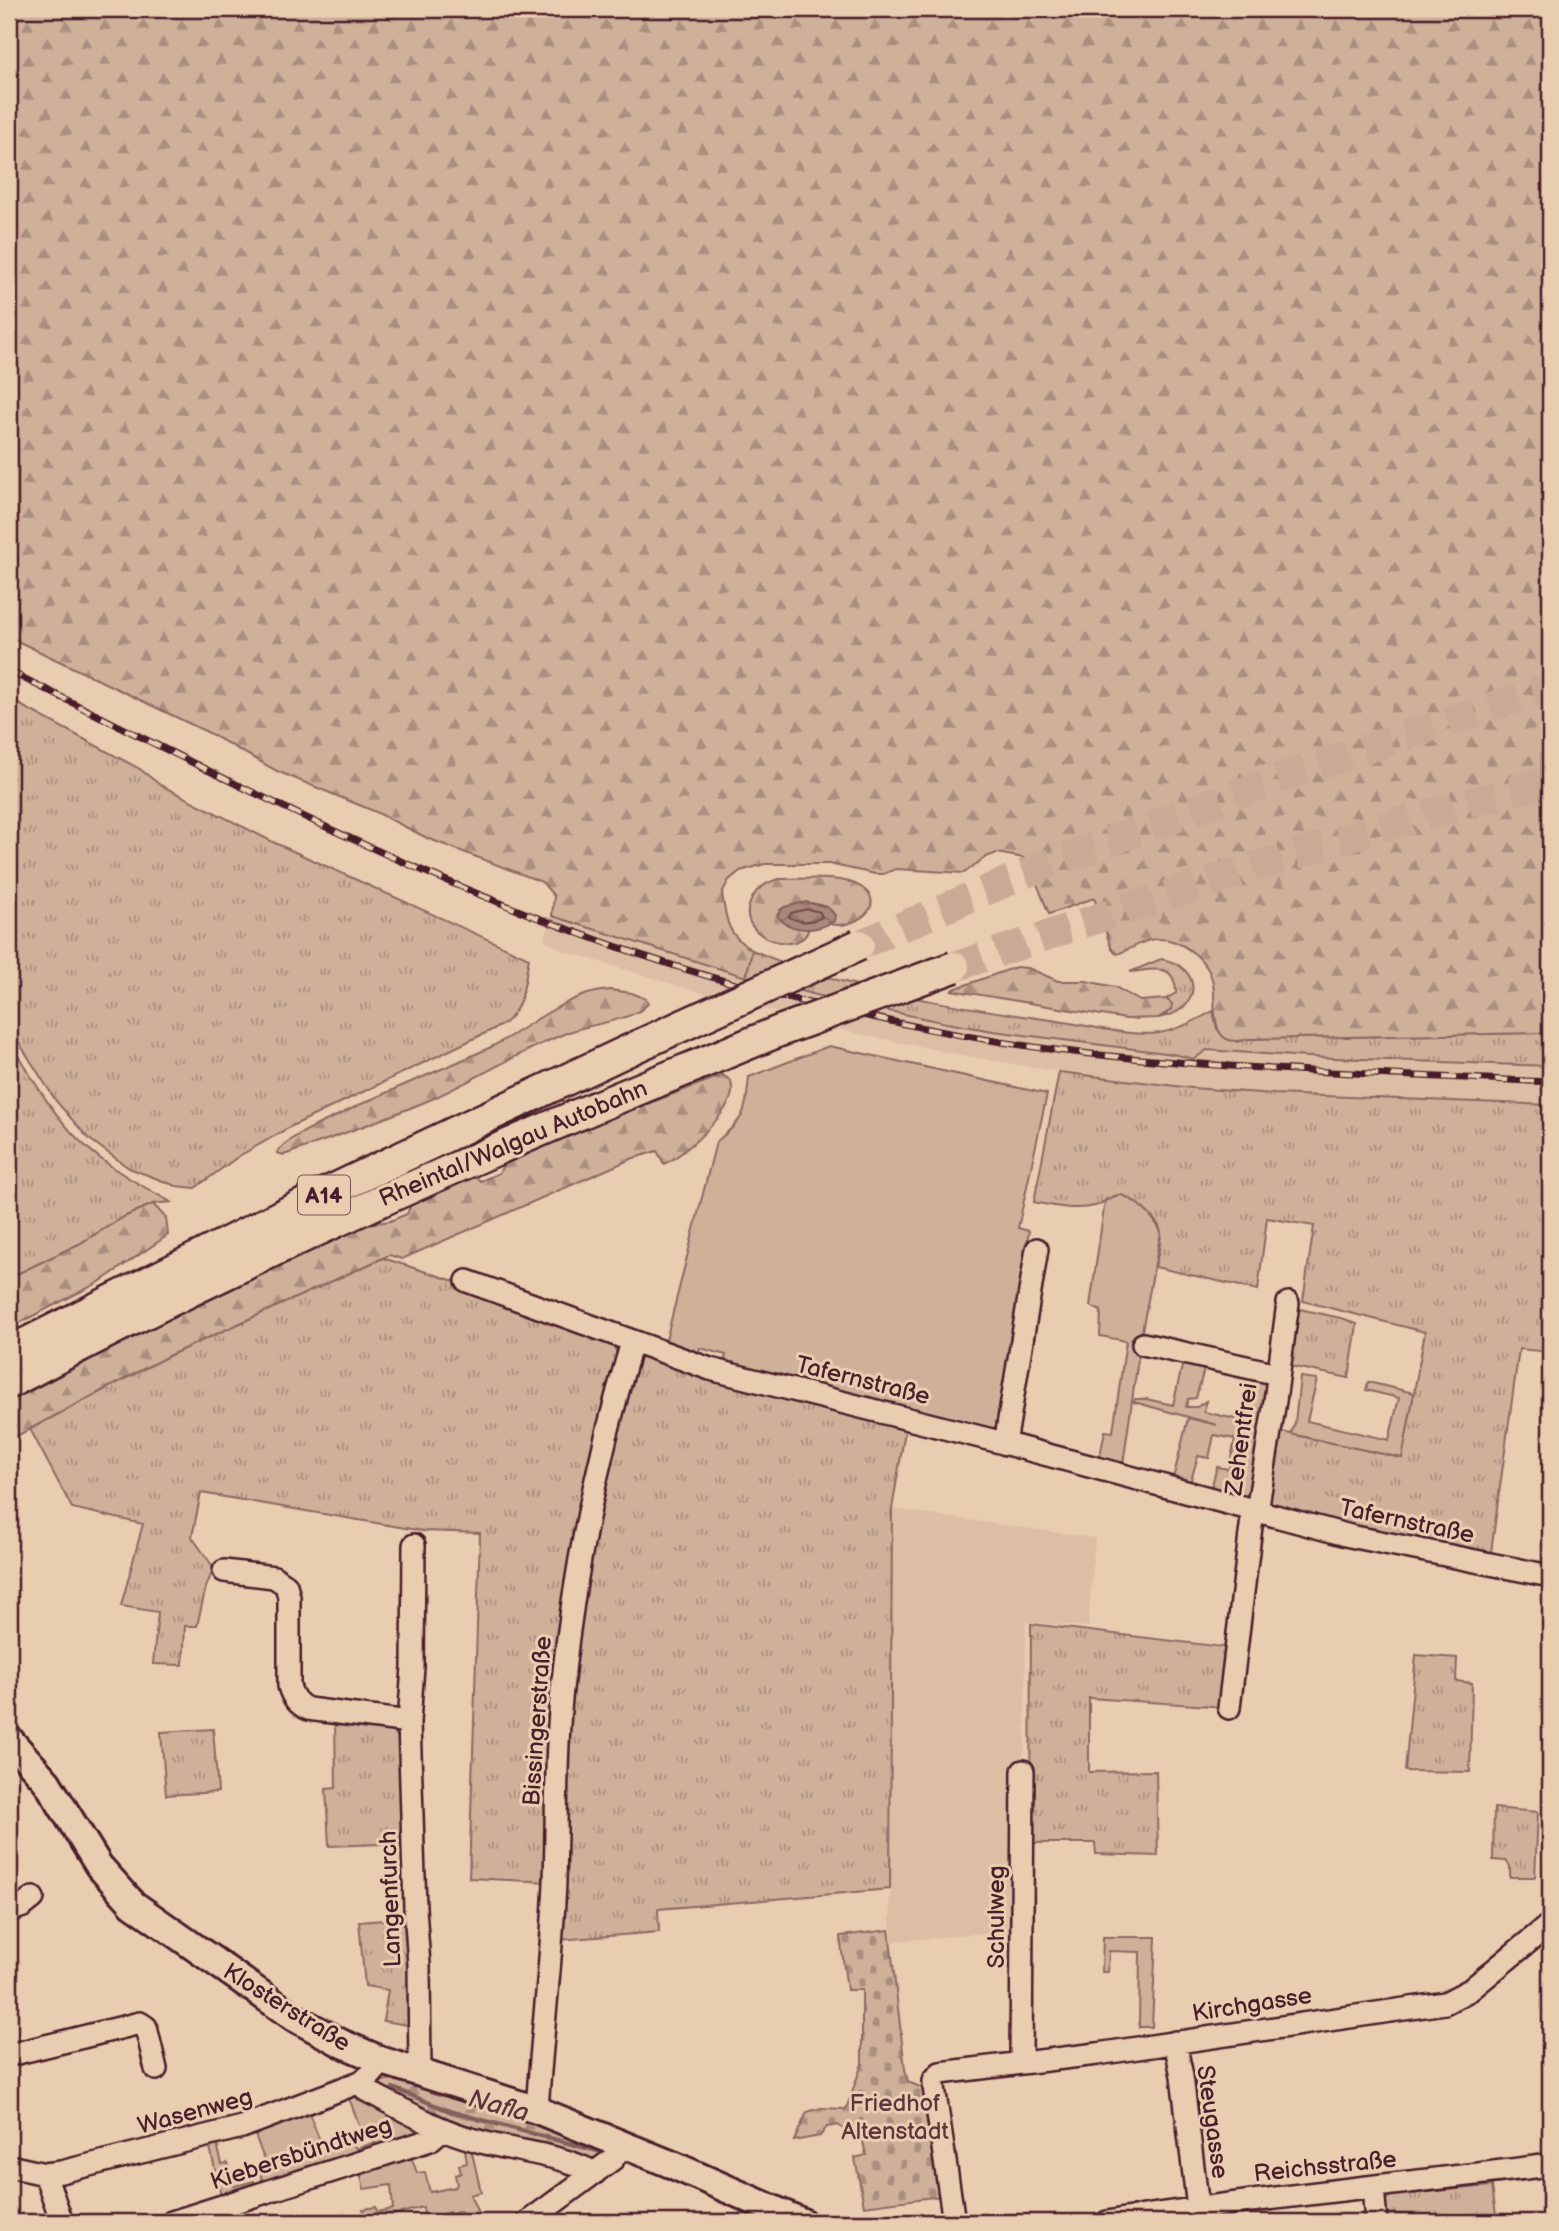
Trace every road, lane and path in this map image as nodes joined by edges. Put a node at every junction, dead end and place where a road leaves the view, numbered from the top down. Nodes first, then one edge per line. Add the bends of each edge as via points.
1 (859, 945) tunnel mouth
2 (954, 967) tunnel mouth
3 (1037, 1250) dead end
4 (467, 1281) dead end
5 (1288, 1303) dead end
6 (632, 1342) junction
7 (1143, 1344) dead end
8 (9, 1352) edge
9 (1278, 1374) junction
10 (9, 1383) edge
11 (1005, 1444) junction
12 (1255, 1511) junction
13 (414, 1545) dead end
14 (224, 1571) dead end
15 (1550, 1576) edge
16 (1229, 1709) dead end
17 (409, 1722) junction
18 (9, 1740) edge
19 (1023, 1771) dead end
20 (33, 1898) dead end
21 (9, 1911) edge
22 (1550, 1924) edge
23 (1175, 2042) junction
24 (9, 2055) edge
25 (383, 2061) junction
26 (1021, 2063) junction
27 (156, 2069) dead end
28 (420, 2074) junction
29 (360, 2082) junction
30 (537, 2110) junction
31 (443, 2129) junction
32 (624, 2144) junction
33 (1550, 2165) edge
34 (9, 2166) edge
35 (595, 2173) junction
36 (45, 2174) junction
37 (1373, 2187) junction
38 (1198, 2208) junction
39 (61, 2222) edge
40 (172, 2222) edge
41 (528, 2222) edge
42 (802, 2222) edge
43 (954, 2222) edge
44 (1107, 2222) edge
45 (1376, 2222) edge

1 - 8 highway, Rheintal/Walgau Autobahn / A14, bridge via 341,1186
2 - 10 highway, Rheintal/Walgau Autobahn / A14, bridge via 777,1032 539,1130 331,1223
3 - 11 street
4 - 6 street, Tafernstraße
5 - 9 street, Zehentfrei
6 - 11 street, Tafernstraße via 710,1368
6 - 30 street, Bissingerstraße via 585,1528 574,1591 558,1737 553,1914
7 - 9 street, Zehentfrei
9 - 12 street, Zehentfrei
11 - 12 street, Tafernstraße
12 - 15 street, Tafernstraße via 1350,1536
12 - 16 street
13 - 17 street, Langenfurch
14 - 17 street via 274,1577 286,1585 289,1686 301,1706
17 - 28 street, Langenfurch
18 - 25 main road, Klosterstraße via 47,1782 99,1866 133,1904 295,2018
19 - 26 street, Schulweg
20 - 21 street
22 - 23 street, Kirchgasse via 1454,2000
23 - 26 street, Kirchgasse
23 - 38 street, Steugasse
24 - 27 street via 139,2023 146,2027
25 - 28 main road, Klosterstraße
25 - 29 street, Wasenweg
26 - 43 street, Kirchgasse via 936,2076
28 - 30 main road, Klosterstraße
29 - 31 street, Kiebersbündtweg via 366,2091
29 - 36 street, Wasenweg via 242,2127
30 - 32 main road, Klosterstraße
31 - 35 street, Kiebersbündtweg via 574,2163
31 - 40 street, Kiebersbündtweg via 430,2140
32 - 35 street
32 - 42 main road, Klosterstraße
33 - 37 street, Reichsstraße
34 - 36 street, Wasenweg
35 - 41 street
36 - 39 street
37 - 38 street, Reichsstraße
37 - 45 street
38 - 44 street, Reichsstraße

